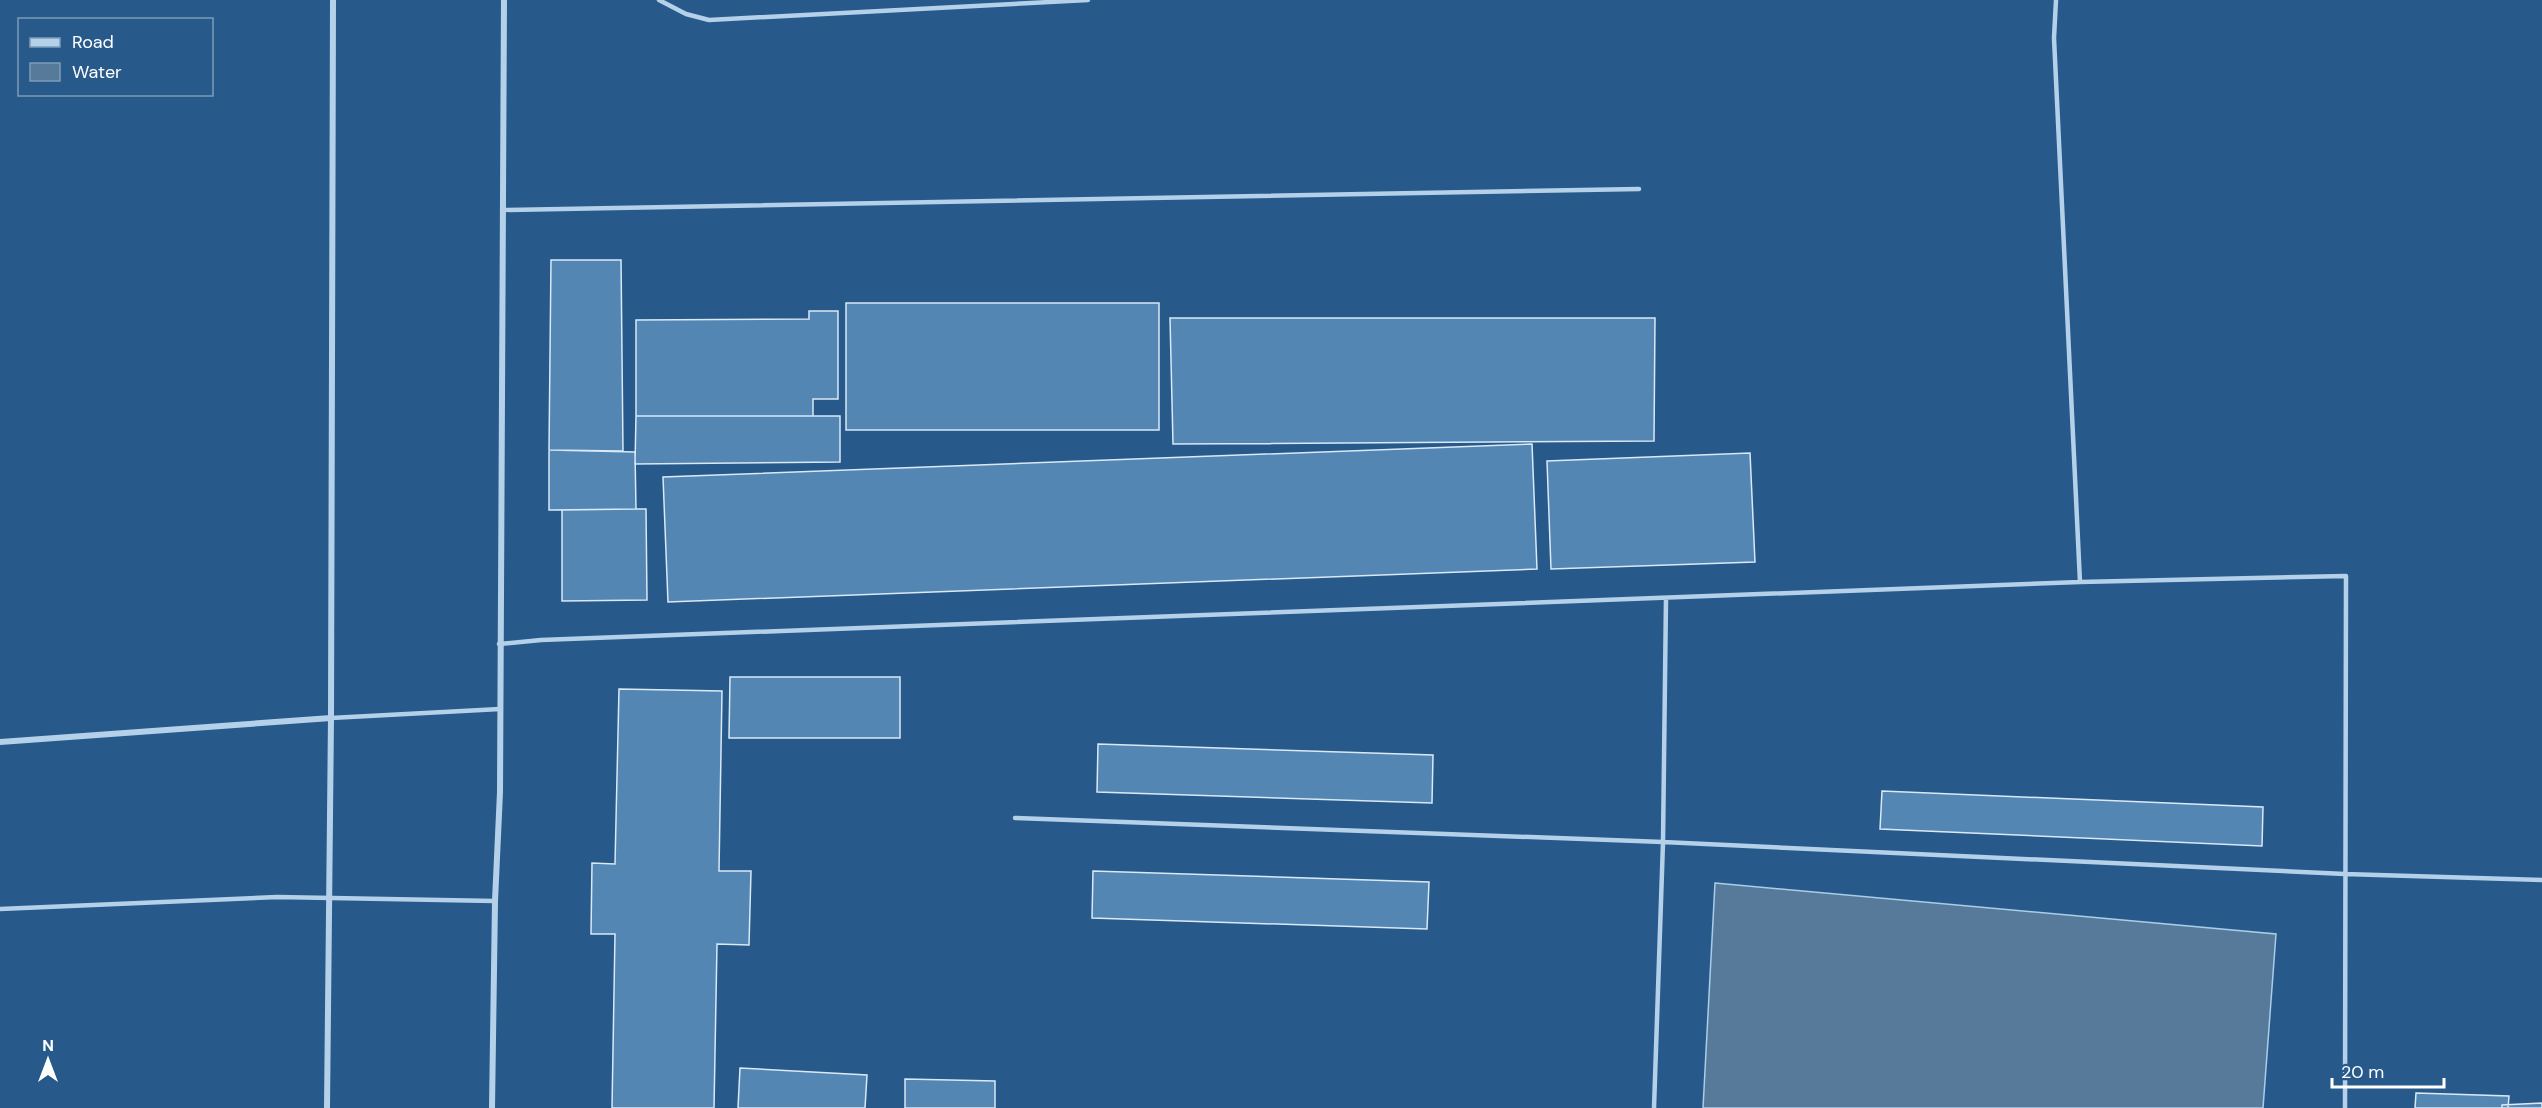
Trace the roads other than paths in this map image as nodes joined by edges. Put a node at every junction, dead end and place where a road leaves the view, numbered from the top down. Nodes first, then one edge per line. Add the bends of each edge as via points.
1 (333, 0) edge
2 (504, 0) edge
3 (660, 0) edge
4 (1088, 0) edge
5 (2056, 0) edge
6 (1639, 189) dead end
7 (502, 210) junction
8 (2080, 582) junction
9 (1666, 598) junction
10 (499, 644) junction
11 (500, 709) junction
12 (331, 718) junction
13 (0, 742) edge
14 (1015, 818) dead end
15 (1663, 842) junction
16 (2344, 874) junction
17 (2542, 880) edge
18 (329, 897) junction
19 (495, 901) junction
20 (0, 909) edge
21 (327, 1108) edge
22 (492, 1108) edge
23 (1654, 1108) edge
24 (2345, 1108) edge

1 - 12 street
2 - 7 street
3 - 4 lane via 686,14 709,20
5 - 8 lane via 2054,38
6 - 7 lane
7 - 10 street
8 - 9 lane
8 - 16 lane via 2346,576
9 - 10 lane
9 - 15 lane
10 - 11 street
11 - 12 lane
11 - 19 street
12 - 13 street
12 - 18 street
14 - 15 lane
15 - 16 lane
15 - 23 lane
16 - 17 lane
16 - 24 lane
18 - 19 lane
18 - 20 lane
18 - 21 street
19 - 22 street

